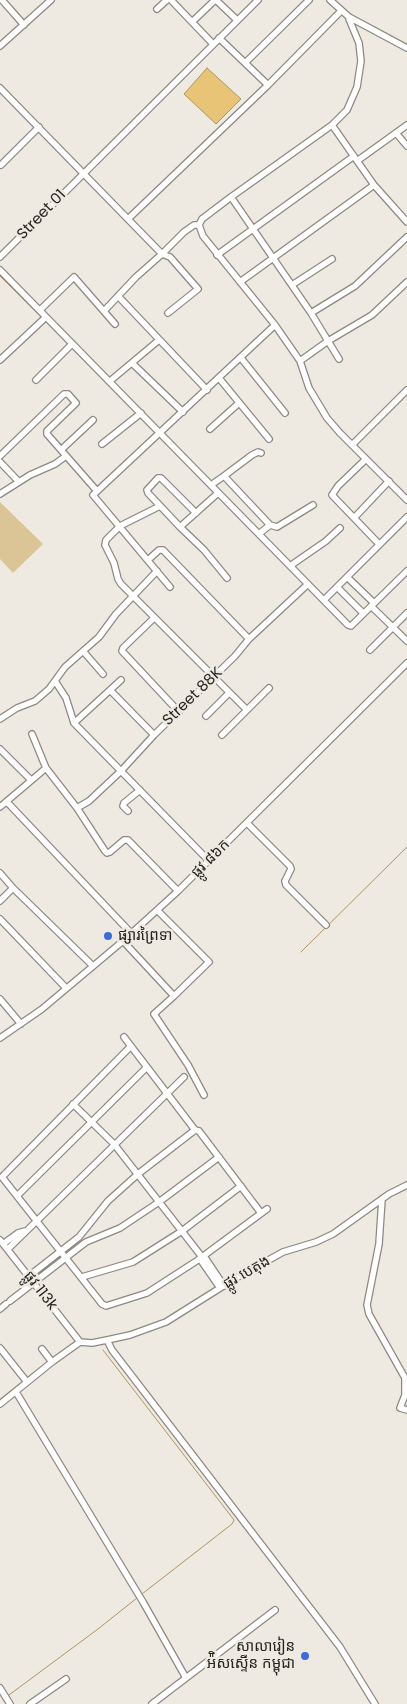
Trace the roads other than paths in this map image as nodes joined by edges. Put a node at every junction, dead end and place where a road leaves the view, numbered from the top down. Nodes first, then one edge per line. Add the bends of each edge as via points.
1 (2, 0) edge
2 (40, 0) edge
3 (52, 0) edge
4 (167, 0) edge
5 (171, 0) edge
6 (216, 0) edge
7 (258, 0) edge
8 (309, 0) edge
9 (330, 0) edge
10 (45, 6) junction
11 (158, 9) dead end
12 (341, 11) junction
13 (349, 17) junction
14 (237, 20) junction
15 (192, 22) junction
16 (24, 25) junction
17 (219, 38) junction
18 (1, 43) edge
19 (213, 44) junction
20 (407, 48) edge
21 (245, 63) junction
22 (268, 85) junction
23 (0, 88) edge
24 (332, 125) junction
25 (407, 125) edge
26 (38, 127) junction
27 (396, 133) junction
28 (407, 146) edge
29 (356, 158) junction
30 (0, 162) edge
31 (84, 172) junction
32 (374, 185) junction
33 (231, 197) junction
34 (128, 218) junction
35 (407, 222) edge
36 (199, 224) junction
37 (253, 229) junction
38 (407, 237) edge
39 (162, 254) junction
40 (217, 255) junction
41 (0, 257) edge
42 (273, 258) junction
43 (332, 259) dead end
44 (0, 270) edge
45 (240, 282) junction
46 (407, 282) edge
47 (292, 285) junction
48 (118, 296) junction
49 (40, 310) junction
50 (104, 311) junction
51 (168, 313) dead end
52 (311, 313) junction
53 (44, 319) junction
54 (115, 324) dead end
55 (275, 325) junction
56 (159, 340) junction
57 (328, 341) junction
58 (70, 346) junction
59 (241, 358) junction
60 (339, 359) dead end
61 (0, 360) edge
62 (300, 361) junction
63 (132, 363) junction
64 (219, 378) junction
65 (36, 380) dead end
66 (110, 381) junction
67 (207, 390) junction
68 (407, 390) edge
69 (239, 403) junction
70 (183, 412) junction
71 (285, 413) dead end
72 (139, 414) junction
73 (93, 420) dead end
74 (210, 429) dead end
75 (161, 433) junction
76 (269, 439) dead end
77 (102, 444) dead end
78 (352, 444) junction
79 (61, 450) junction
80 (261, 453) dead end
81 (0, 456) edge
82 (66, 456) junction
83 (366, 458) junction
84 (0, 462) edge
85 (224, 476) junction
86 (389, 481) junction
87 (19, 482) junction
88 (211, 485) junction
89 (97, 490) junction
90 (218, 493) junction
91 (0, 494) edge
92 (407, 500) edge
93 (313, 505) dead end
94 (160, 506) junction
95 (196, 513) junction
96 (407, 517) edge
97 (354, 518) junction
98 (270, 525) junction
99 (120, 526) junction
100 (180, 527) junction
101 (340, 528) dead end
102 (260, 533) junction
103 (379, 544) junction
104 (148, 560) junction
105 (290, 566) junction
106 (157, 571) junction
107 (407, 571) edge
108 (347, 576) junction
109 (227, 578) dead end
110 (308, 584) junction
111 (337, 587) junction
112 (170, 588) dead end
113 (133, 595) junction
114 (324, 600) junction
115 (373, 604) junction
116 (407, 613) edge
117 (363, 614) junction
118 (154, 618) junction
119 (393, 627) junction
120 (249, 639) junction
121 (407, 642) edge
122 (370, 650) dead end
123 (83, 651) junction
124 (407, 663) edge
125 (103, 674) dead end
126 (214, 677) junction
127 (121, 680) dead end
128 (55, 681) junction
129 (269, 688) dead end
130 (110, 690) junction
131 (229, 693) junction
132 (247, 710) junction
133 (179, 712) junction
134 (206, 716) dead end
135 (0, 718) edge
136 (74, 723) junction
137 (32, 734) dead end
138 (154, 735) junction
139 (222, 735) dead end
140 (0, 748) edge
141 (46, 768) junction
142 (121, 771) junction
143 (31, 780) junction
144 (140, 790) junction
145 (7, 802) junction
146 (0, 807) edge
147 (77, 808) junction
148 (128, 810) dead end
149 (247, 823) junction
150 (209, 861) junction
151 (0, 874) edge
152 (13, 888) junction
153 (178, 891) junction
154 (0, 901) edge
155 (157, 910) junction
156 (0, 919) edge
157 (326, 925) dead end
158 (131, 933) junction
159 (123, 941) junction
160 (93, 966) junction
161 (66, 988) junction
162 (174, 996) junction
163 (0, 999) edge
164 (20, 1024) junction
165 (124, 1036) dead end
166 (0, 1038) edge
167 (131, 1046) junction
168 (147, 1067) junction
169 (184, 1077) dead end
170 (166, 1093) junction
171 (204, 1095) dead end
172 (74, 1104) junction
173 (92, 1121) junction
174 (195, 1130) junction
175 (114, 1144) junction
176 (219, 1157) junction
177 (138, 1174) junction
178 (407, 1185) edge
179 (241, 1186) junction
180 (18, 1195) junction
181 (382, 1199) junction
182 (159, 1202) junction
183 (267, 1209) dead end
184 (261, 1213) junction
185 (38, 1221) junction
186 (88, 1226) junction
187 (182, 1231) junction
188 (96, 1237) junction
189 (4, 1244) edge
190 (62, 1251) junction
191 (66, 1257) junction
192 (202, 1257) junction
193 (29, 1276) junction
194 (82, 1277) junction
195 (34, 1282) junction
196 (222, 1287) junction
197 (0, 1309) edge
198 (106, 1340) junction
199 (80, 1342) junction
200 (0, 1348) edge
201 (42, 1350) dead end
202 (52, 1362) junction
203 (27, 1382) junction
204 (16, 1392) junction
205 (0, 1404) edge
206 (407, 1410) edge
207 (275, 1610) dead end
208 (186, 1678) junction
209 (66, 1679) dead end
210 (0, 1688) edge
211 (9, 1703) edge
212 (30, 1704) edge
213 (152, 1704) edge
214 (374, 1704) edge

1 - 16 street
2 - 10 street
3 - 10 street
4 - 11 street
5 - 15 street
6 - 14 street
6 - 15 street
7 - 14 street, Street 01
8 - 21 street
9 - 12 street
10 - 16 street
12 - 13 street
12 - 22 street
13 - 20 street
13 - 24 street via 361,50 359,79 351,103
14 - 17 street, Street 01
15 - 19 street
16 - 18 street
17 - 19 street, Street 01
17 - 21 street
19 - 31 street, Street 01
21 - 22 street
22 - 34 street
23 - 26 street
24 - 29 street
24 - 33 street
25 - 27 street
26 - 30 street
26 - 31 street
27 - 28 street
27 - 29 street
29 - 32 street
29 - 37 street
31 - 34 street
31 - 41 street, Street 01
32 - 35 street
32 - 42 street
33 - 36 street
33 - 37 street
34 - 39 street
36 - 39 street via 184,232
36 - 40 street via 203,236
37 - 40 street
37 - 42 street
38 - 52 street via 356,286
39 - 48 street
39 - 51 street via 170,257 198,289
40 - 45 street
42 - 45 street
42 - 47 street
43 - 47 street
44 - 49 street
45 - 55 street
46 - 57 street via 372,315
47 - 52 street
48 - 50 street
48 - 56 street
49 - 50 street via 74,277
49 - 53 street
50 - 54 street
52 - 57 street
53 - 58 street
53 - 61 street
55 - 59 street
55 - 62 street
56 - 63 street
56 - 67 street
57 - 60 street
57 - 62 street
58 - 65 street
58 - 66 street
59 - 64 street
59 - 71 street
62 - 78 street via 309,388 327,418
63 - 66 street
63 - 70 street
64 - 67 street
64 - 69 street
66 - 72 street
67 - 70 street
68 - 78 street
69 - 74 street
69 - 76 street
70 - 75 street
72 - 75 street
72 - 77 street
73 - 79 street
75 - 88 street
75 - 89 street
78 - 83 street
79 - 81 street via 46,432 76,403 66,393
79 - 82 street
80 - 85 street via 252,455
82 - 87 street
82 - 89 street
83 - 86 street
83 - 97 street via 333,492 333,497
84 - 87 street
85 - 88 street
85 - 98 street
86 - 92 street
86 - 97 street
87 - 91 street
88 - 90 street
89 - 99 street via 93,494
90 - 95 street
90 - 102 street
93 - 98 street via 277,527
94 - 95 street via 147,490 158,478
94 - 99 street
94 - 100 street
95 - 100 street
96 - 103 street
97 - 103 street
98 - 102 street
99 - 104 street
99 - 113 street via 105,545 121,584
100 - 109 street
101 - 105 street
102 - 105 street
103 - 108 street
104 - 106 street
104 - 120 street via 163,550
105 - 110 street
106 - 112 street
106 - 113 street
107 - 115 street
108 - 111 street
108 - 115 street
110 - 114 street
110 - 120 street, Street 88K
111 - 114 street
111 - 117 street
113 - 118 street
113 - 123 street via 99,637
114 - 117 street via 348,625 351,626
115 - 117 street
115 - 119 street
116 - 119 street
118 - 126 street
118 - 133 street via 122,651
119 - 121 street
119 - 122 street
120 - 126 street, Street 88K
123 - 125 street
123 - 128 street
124 - 149 street, ផ្លូវ ៨៦ក
126 - 131 street
126 - 133 street, Street 88K
127 - 130 street
128 - 135 street via 35,701
128 - 136 street via 66,698
129 - 132 street
130 - 136 street
130 - 138 street
131 - 132 street
131 - 134 street
132 - 139 street
133 - 138 street, Street 88K
136 - 142 street
137 - 141 street
138 - 142 street, Street 88K
140 - 143 street
141 - 143 street
141 - 147 street
142 - 144 street
142 - 147 street, Street 88K
143 - 145 street
144 - 148 street via 124,803
144 - 150 street
145 - 146 street
145 - 158 street
147 - 153 street via 107,853 128,840
149 - 150 street, ផ្លូវ ៨៦ក
149 - 157 street via 290,866 286,885
150 - 153 street, ផ្លូវ ៨៦ក
151 - 152 street
152 - 154 street
152 - 160 street
153 - 155 street, ផ្លូវ ៨៦ក
155 - 158 street, ផ្លូវ ៨៦ក
155 - 162 street via 209,962
156 - 161 street
158 - 159 street, ផ្លូវ ៨៦ក
159 - 160 street, ផ្លូវ ៨៦ក
159 - 162 street
160 - 161 street, ផ្លូវ ៨៦ក
161 - 164 street, ផ្លូវ ៨៦ក
162 - 171 street via 154,1014
163 - 164 street
164 - 166 street, ផ្លូវ ៨៦ក
165 - 167 street
167 - 168 street
167 - 172 street
168 - 170 street
168 - 173 street
169 - 170 street
170 - 174 street
170 - 175 street
172 - 173 street
172 - 180 street via 2,1177
173 - 175 street
173 - 180 street
174 - 176 street
174 - 177 street
175 - 177 street
175 - 185 street
176 - 179 street
176 - 182 street
177 - 182 street
177 - 186 street via 108,1201
178 - 181 street, ផ្លូវ បេតុង
179 - 184 street
179 - 187 street
180 - 185 street
181 - 196 street, ផ្លូវ បេតុង via 332,1234 283,1252
181 - 206 street via 379,1244 367,1305 405,1378 405,1395 400,1408
182 - 187 street
182 - 188 street via 120,1228
183 - 184 street
184 - 192 street
185 - 189 street
185 - 190 street
186 - 188 street
186 - 190 street
187 - 192 street
187 - 194 street via 131,1262
188 - 191 street
189 - 193 street, ផ្លូវ 113k
190 - 191 street
190 - 193 street
191 - 194 street
191 - 195 street
192 - 194 street via 147,1292 106,1306
192 - 196 street
193 - 195 street, ផ្លូវ 113k
195 - 197 street
195 - 199 street, ផ្លូវ 113k
196 - 198 street, ផ្លូវ បេតុង via 166,1322
198 - 199 street, ផ្លូវ បេតុង via 92,1344
198 - 214 street via 340,1647
199 - 202 street
200 - 203 street
201 - 202 street
202 - 203 street
203 - 204 street
204 - 205 street
204 - 208 street
207 - 208 street
208 - 213 street
209 - 212 street
210 - 211 street

